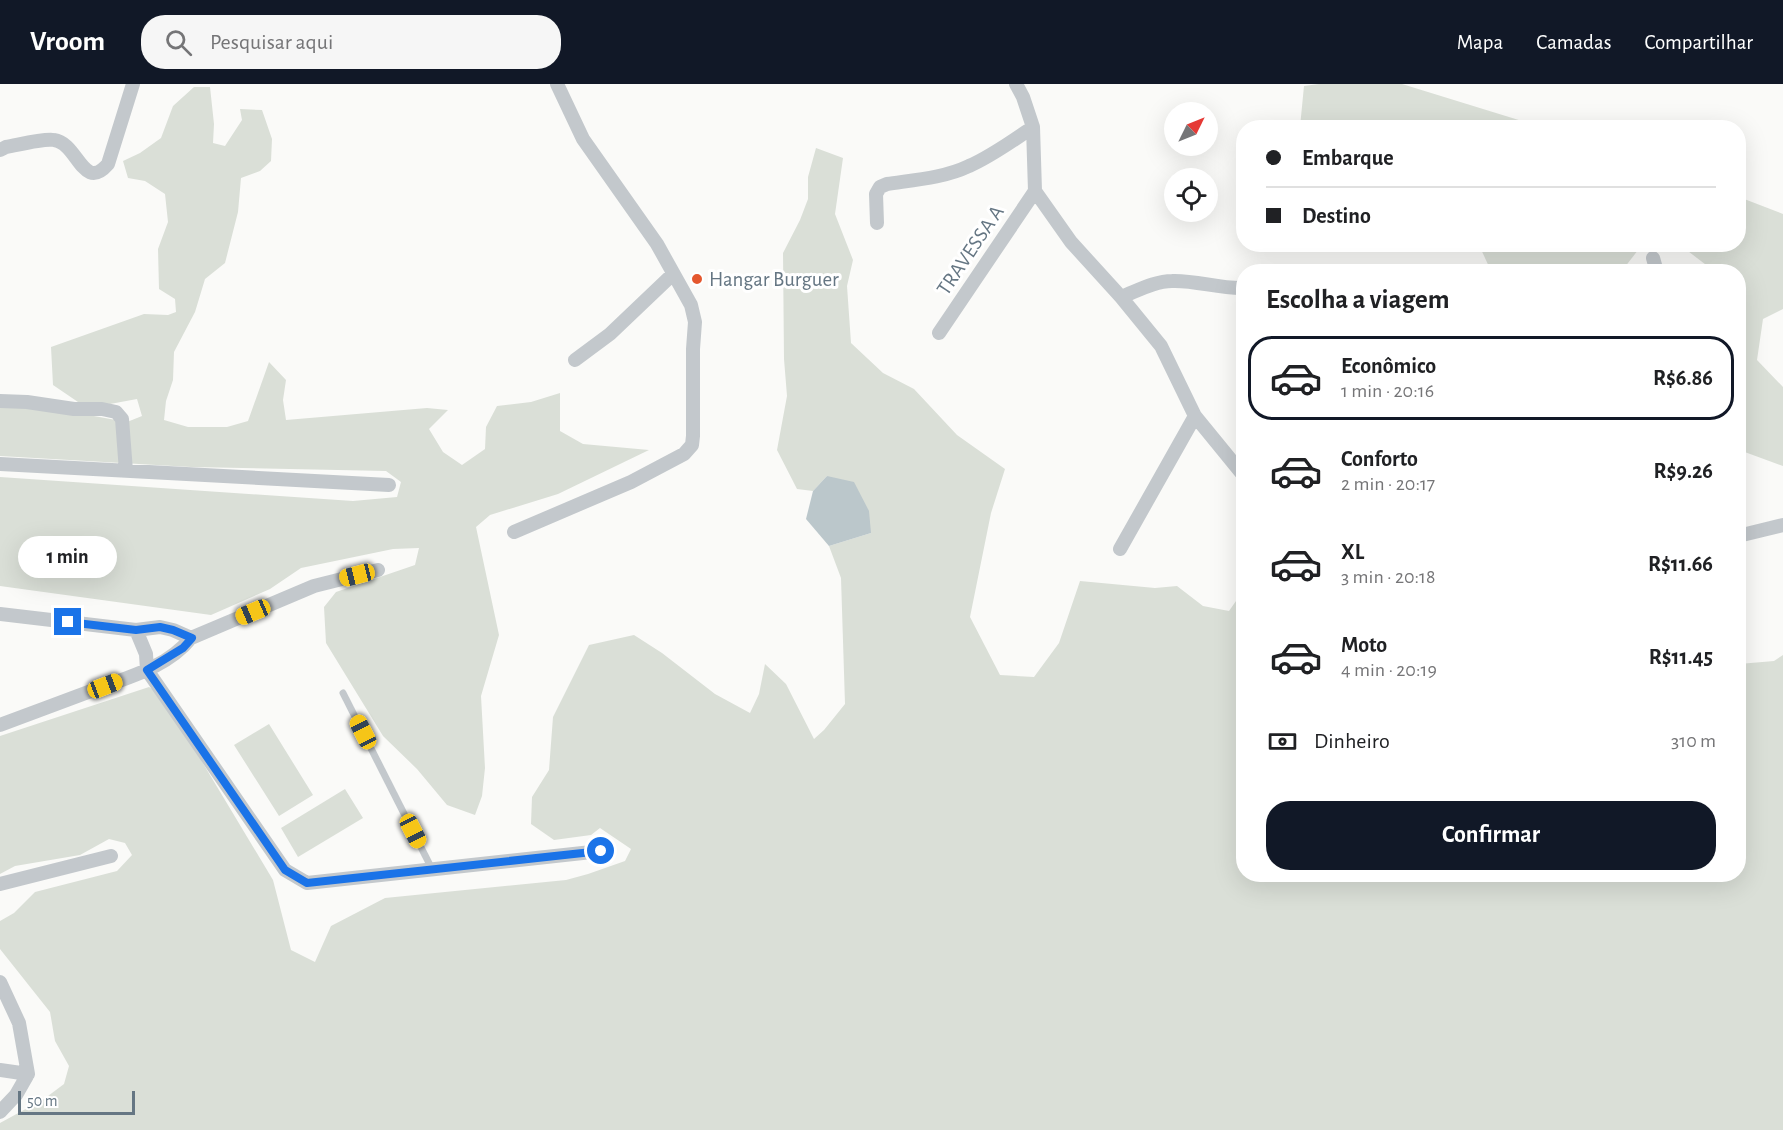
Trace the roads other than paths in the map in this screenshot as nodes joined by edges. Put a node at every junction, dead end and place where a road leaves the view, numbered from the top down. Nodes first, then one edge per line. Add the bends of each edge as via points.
1 (133, 84) edge
2 (557, 84) edge
3 (1016, 84) edge
4 (1033, 127) junction
5 (0, 150) edge
6 (1035, 191) junction
7 (877, 223) dead end
8 (673, 274) junction
9 (1236, 288) edge
10 (1121, 297) junction
11 (939, 333) dead end
12 (575, 360) dead end
13 (0, 401) edge
14 (1195, 416) junction
15 (0, 464) edge
16 (1236, 466) edge
17 (126, 471) junction
18 (389, 485) dead end
19 (1783, 525) edge
20 (514, 532) dead end
21 (1746, 534) edge
22 (1120, 549) dead end
23 (378, 570) dead end
24 (0, 614) edge
25 (136, 630) junction
26 (192, 638) junction
27 (147, 670) junction
28 (344, 693) dead end
29 (0, 725) edge
30 (601, 851) dead end
31 (111, 856) dead end
32 (433, 871) junction
33 (0, 884) edge
34 (0, 982) edge
35 (0, 1070) edge
36 (28, 1074) junction
37 (0, 1112) edge

1 - 5 street via 108,164 100,173 86,170 64,144 53,140
2 - 8 street via 584,140 657,244
3 - 4 street
4 - 6 street
4 - 7 street via 968,167 880,187 876,194
6 - 10 street via 1071,242
6 - 11 street, TRAVESSA A
8 - 12 street via 610,334
8 - 20 street via 691,305 694,322 692,445 684,454 631,482
9 - 10 street via 1170,280
10 - 14 street via 1161,346
13 - 17 street via 116,412 122,418
14 - 16 street
14 - 22 street
15 - 17 street
17 - 18 street
19 - 21 street
23 - 26 street via 314,586
24 - 25 street
25 - 26 street via 160,627
25 - 27 street via 146,654
26 - 27 street
27 - 29 street
27 - 32 street via 285,870 307,883
28 - 32 lane
30 - 32 street
31 - 33 street
34 - 36 street via 18,1023
35 - 36 street
36 - 37 street

